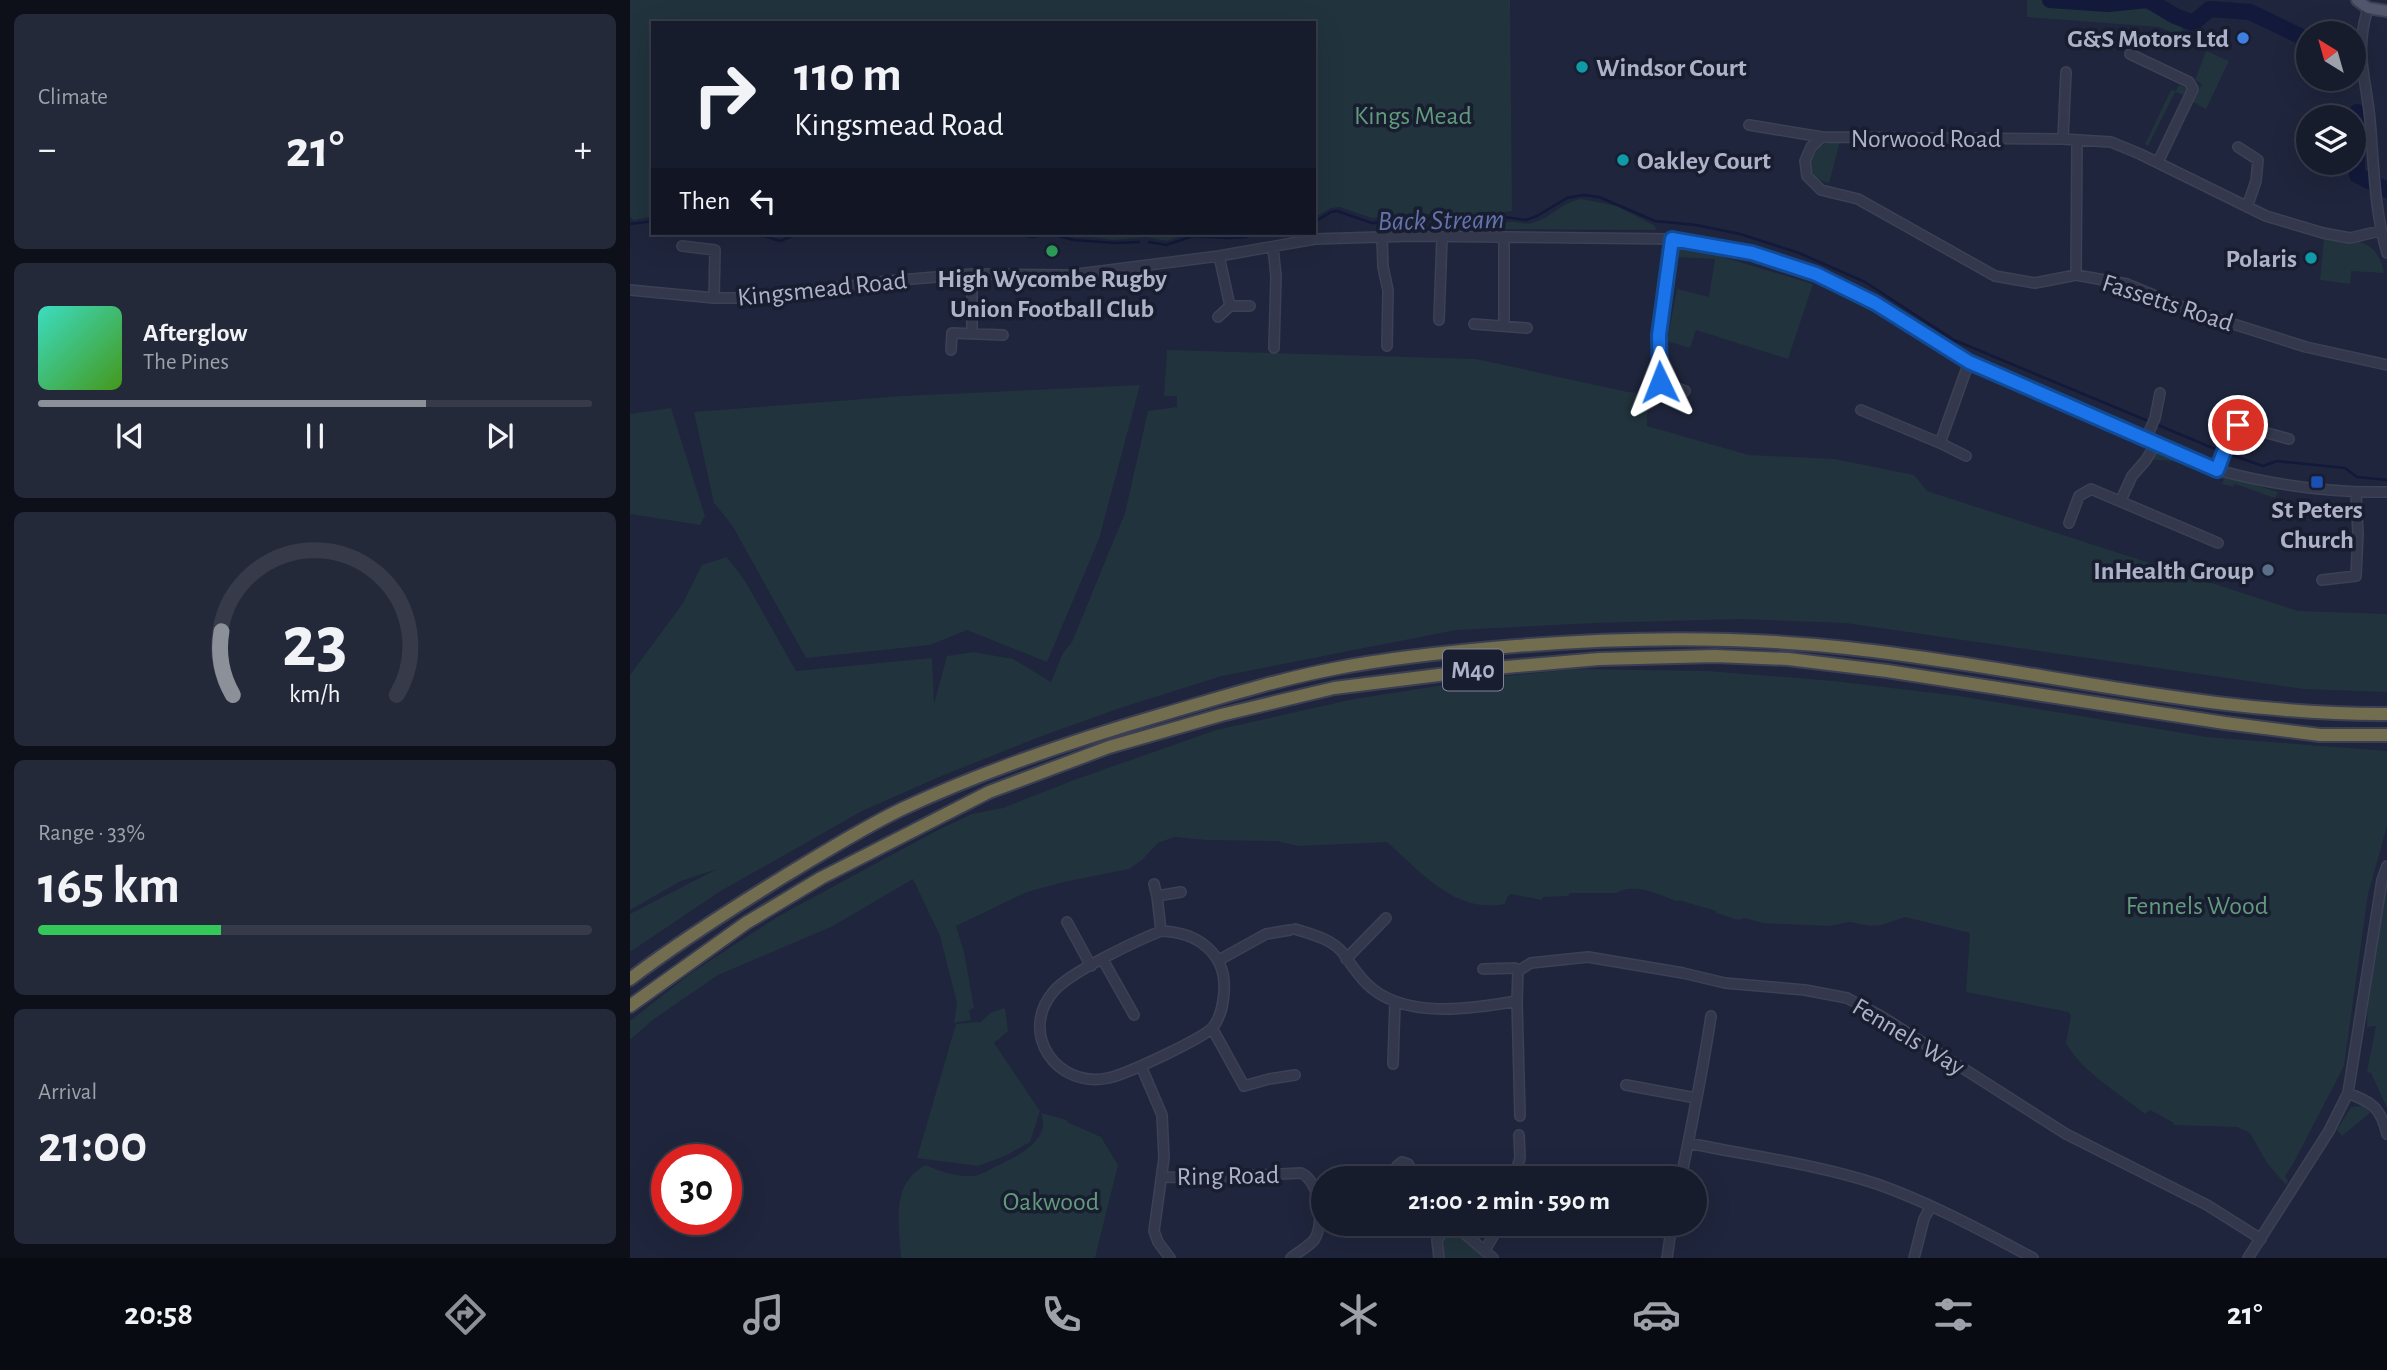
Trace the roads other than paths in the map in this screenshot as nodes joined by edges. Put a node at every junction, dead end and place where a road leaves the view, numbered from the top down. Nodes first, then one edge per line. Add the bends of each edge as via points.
1 (2357, 0) edge
2 (2368, 8) junction
3 (2387, 11) edge
4 (2130, 54) dead end
5 (2066, 72) dead end
6 (1749, 125) dead end
7 (1822, 137) junction
8 (2063, 139) junction
9 (2077, 140) junction
10 (2238, 147) dead end
11 (2158, 162) junction
12 (2248, 207) junction
13 (2380, 231) junction
14 (1382, 237) junction
15 (1442, 237) junction
16 (1504, 237) junction
17 (1672, 239) junction
18 (682, 246) dead end
19 (1273, 247) junction
20 (2387, 253) edge
21 (1219, 256) junction
22 (972, 274) junction
23 (2076, 275) junction
24 (630, 290) edge
25 (714, 299) junction
26 (1230, 306) junction
27 (1250, 306) dead end
28 (1218, 317) dead end
29 (1439, 320) dead end
30 (1474, 324) dead end
31 (1504, 327) junction
32 (1527, 328) dead end
33 (972, 333) junction
34 (1003, 334) dead end
35 (1387, 346) dead end
36 (1274, 348) dead end
37 (951, 350) dead end
38 (1969, 362) junction
39 (2387, 365) edge
40 (1685, 391) dead end
41 (2160, 393) dead end
42 (2246, 409) dead end
43 (1861, 410) dead end
44 (2238, 425) junction
45 (2289, 439) dead end
46 (2151, 441) junction
47 (1940, 443) junction
48 (1966, 456) dead end
49 (2217, 470) junction
50 (2387, 492) edge
51 (2356, 493) junction
52 (2121, 500) junction
53 (2069, 523) dead end
54 (2218, 543) dead end
55 (2322, 580) dead end
56 (2387, 714) edge
57 (2387, 735) edge
58 (2387, 866) edge
59 (1154, 884) dead end
60 (1181, 892) dead end
61 (1157, 896) junction
62 (1386, 918) dead end
63 (1067, 922) dead end
64 (1161, 931) junction
65 (1346, 959) junction
66 (1102, 960) junction
67 (1219, 960) junction
68 (1091, 966) junction
69 (1483, 969) dead end
70 (1518, 971) junction
71 (630, 979) edge
72 (1517, 1001) junction
73 (1395, 1002) junction
74 (630, 1006) edge
75 (1134, 1015) dead end
76 (1711, 1016) dead end
77 (1212, 1028) junction
78 (1393, 1064) dead end
79 (1141, 1066) junction
80 (1295, 1075) dead end
81 (1626, 1085) dead end
82 (2348, 1093) junction
83 (1696, 1098) junction
84 (1520, 1116) dead end
85 (2387, 1133) edge
86 (1519, 1135) dead end
87 (1688, 1143) junction
88 (1518, 1166) edge
89 (1683, 1166) edge
90 (1162, 1177) junction
91 (1931, 1206) junction
92 (1440, 1236) edge
93 (1467, 1236) edge
94 (1493, 1236) edge
95 (1670, 1236) edge
96 (2261, 1239) junction
97 (1485, 1250) junction
98 (1170, 1258) edge
99 (1291, 1258) edge
100 (1439, 1258) edge
101 (1493, 1258) edge
102 (1667, 1258) edge
103 (1914, 1258) edge
104 (2033, 1258) edge
105 (2248, 1258) edge

1 - 2 main road
2 - 3 main road
2 - 13 street via 2360,50
4 - 11 street via 2189,82 2193,89
5 - 8 street
6 - 7 street, Norwood Road
7 - 8 street, Norwood Road
7 - 23 street, Fassetts Road via 1805,161 1807,176 1821,190 1858,199 1995,276 2035,283
8 - 9 street, Norwood Road
9 - 11 street, Norwood Road via 2104,141
9 - 23 street
10 - 12 street via 2258,160
11 - 12 street, Norwood Road
12 - 13 street, Norwood Road via 2350,238
13 - 20 street
14 - 15 street, Kingsmead Road
14 - 19 street, Kingsmead Road via 1315,239
14 - 35 street via 1388,290
15 - 16 street, Kingsmead Road
15 - 29 street
16 - 17 street, Kingsmead Road
16 - 31 street
17 - 38 street, Kingsmead Road via 1752,253 1816,274 1875,303
17 - 40 street via 1659,335 1660,382
18 - 25 street via 715,250
19 - 21 street, Kingsmead Road
19 - 36 street
21 - 22 street, Kingsmead Road via 1070,275
21 - 26 street
22 - 25 street, Kingsmead Road via 758,299
22 - 33 street
23 - 39 street, Fassetts Road via 2127,284 2192,311 2306,347
24 - 25 street, Kingsmead Road
26 - 27 street
26 - 28 street
30 - 31 street
31 - 32 street
33 - 34 street
33 - 37 street via 952,333
38 - 46 street, Kingsmead Road
38 - 47 street
41 - 46 street
42 - 44 street
43 - 47 street
44 - 45 street
44 - 49 street
46 - 49 street, Kingsmead Road
46 - 52 street via 2146,460
47 - 48 street
49 - 51 street, Kingsmead Road
50 - 51 street, Kingsmead Road
51 - 55 street via 2356,576
52 - 53 street via 2091,489 2079,496
52 - 54 street
56 - 71 highway, M40 via 2278,711 1983,665 1748,639 1564,642 1366,664 1212,700 1098,733 899,810 722,914
57 - 74 highway, M40 via 2320,735 2239,725 1788,659 1599,660 1334,688 1109,747 989,792 746,923
58 - 82 street
59 - 61 street
60 - 61 street
61 - 64 street
62 - 65 street
63 - 68 street
64 - 66 street
64 - 67 street via 1189,935
65 - 67 street via 1321,937 1293,929 1266,934
65 - 73 street via 1365,983
66 - 68 street
66 - 75 street
67 - 77 street via 1223,1008
68 - 79 street via 1053,991 1040,1031 1045,1051 1057,1067 1097,1081
69 - 70 street
70 - 72 street
70 - 96 street, Fennels Way via 1531,963 1588,957 1725,984 1847,998 2066,1134 2207,1205
72 - 73 street via 1431,1009
72 - 84 street
73 - 78 street
76 - 83 street
77 - 79 street
77 - 80 street via 1244,1086
79 - 90 street, Ring Road via 1161,1115
81 - 83 street
82 - 85 street via 2371,1102
82 - 96 street
83 - 87 street
86 - 88 street
87 - 89 street
87 - 91 street via 1833,1171
90 - 98 street, Ring Road via 1154,1231
90 - 99 street, Ring Road via 1301,1173 1310,1177 1317,1190 1320,1228
91 - 103 street
91 - 104 street
92 - 100 street
93 - 97 street
94 - 97 street
95 - 102 street
96 - 105 street
97 - 101 street

